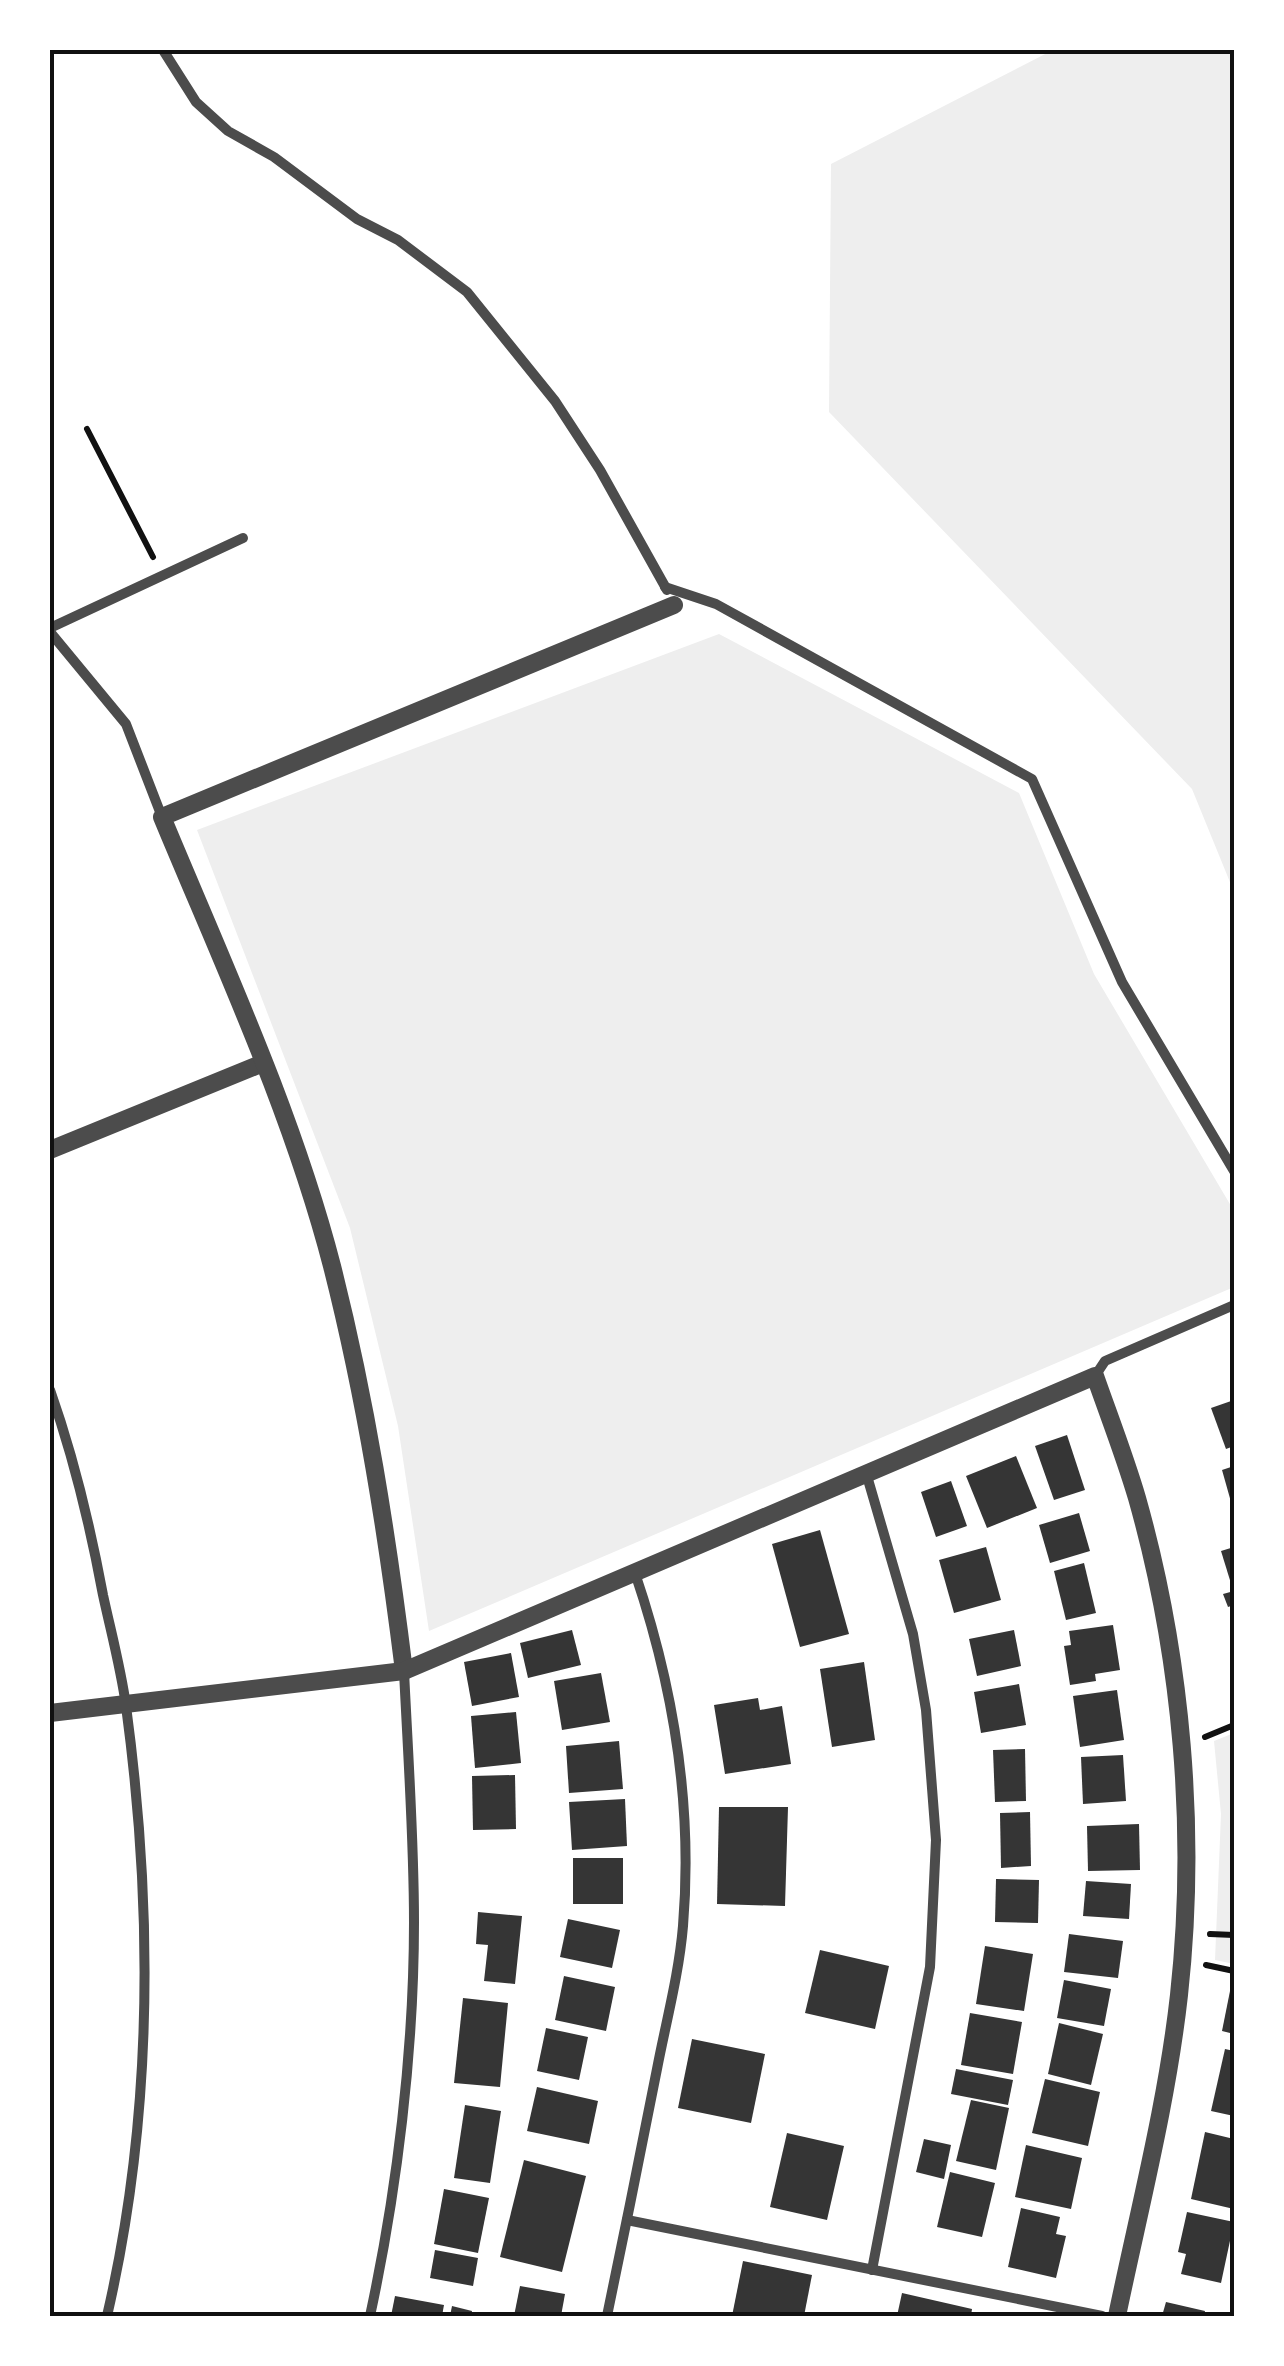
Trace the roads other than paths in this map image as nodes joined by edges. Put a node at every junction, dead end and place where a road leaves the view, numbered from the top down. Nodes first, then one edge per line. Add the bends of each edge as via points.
1 (162, 50) edge
2 (244, 538) dead end
3 (665, 587) junction
4 (674, 606) joint
5 (50, 630) edge
6 (162, 817) junction
7 (263, 1063) junction
8 (50, 1150) edge
9 (1234, 1171) edge
10 (1234, 1305) edge
11 (1095, 1376) junction
12 (50, 1390) edge
13 (867, 1476) junction
14 (635, 1573) junction
15 (404, 1671) junction
16 (126, 1704) junction
17 (50, 1713) edge
18 (627, 2220) junction
19 (872, 2270) junction
20 (108, 2316) edge
21 (370, 2316) edge
22 (607, 2316) edge
23 (1102, 2316) edge
24 (1117, 2316) edge

1 - 3 street via 196,102 228,132 467,292 564,415
2 - 5 street
3 - 4 street
3 - 9 street via 716,604 1032,778 1122,982
4 - 6 street
5 - 6 street via 126,724
6 - 7 street
7 - 8 street
7 - 15 street via 331,1264 374,1449
10 - 11 street via 1105,1362
11 - 13 street
11 - 24 street via 1136,1496 1170,1643 1185,1812 1178,1996
12 - 16 street via 90,1518
13 - 14 street
13 - 19 street via 913,1634 936,1840 930,1967
14 - 15 street
14 - 18 street via 675,1719 686,1848 674,1984
15 - 16 street
15 - 21 street via 413,1986
16 - 17 street
16 - 20 street via 140,1846 143,2014 128,2203
18 - 19 street
18 - 22 street
19 - 23 street

